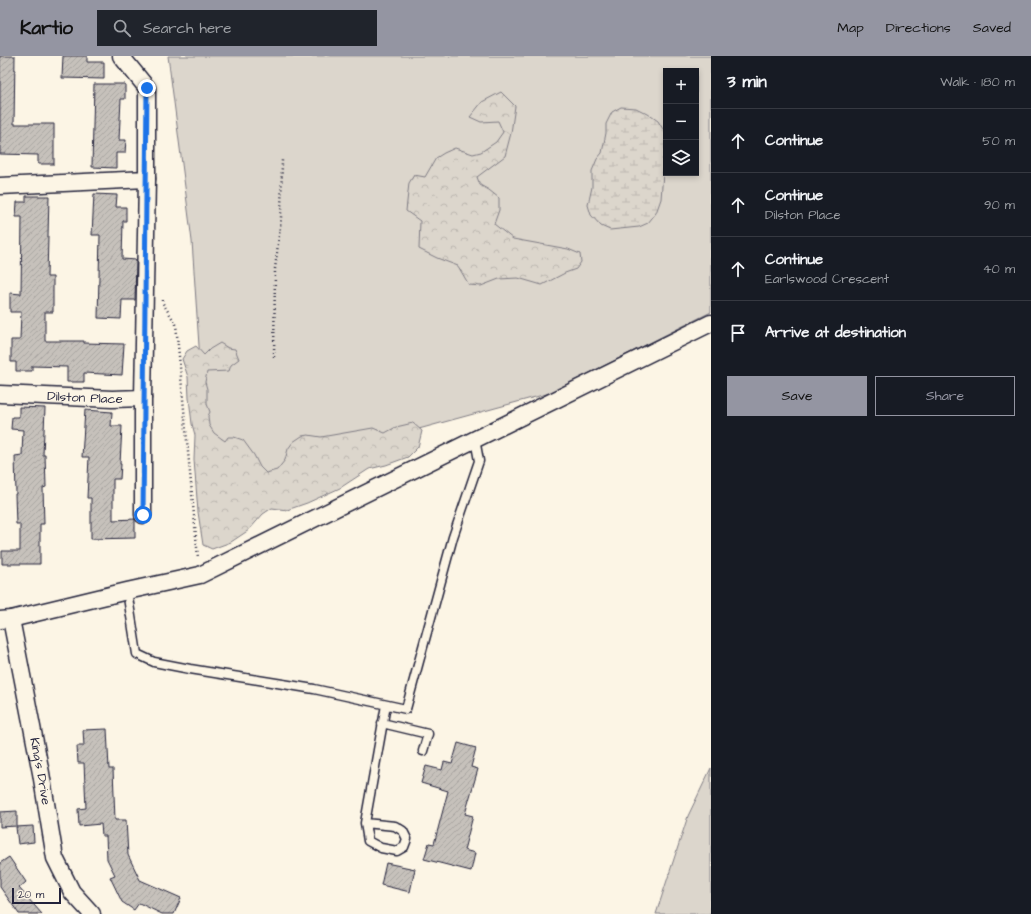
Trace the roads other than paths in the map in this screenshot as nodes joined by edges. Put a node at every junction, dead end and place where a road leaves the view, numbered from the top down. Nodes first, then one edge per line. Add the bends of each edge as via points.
1 (120, 56) edge
2 (147, 180) junction
3 (0, 186) edge
4 (711, 323) edge
5 (0, 394) edge
6 (143, 398) junction
7 (475, 439) junction
8 (143, 515) dead end
9 (127, 591) junction
10 (6, 619) edge
11 (386, 705) junction
12 (382, 722) junction
13 (423, 751) dead end
14 (365, 823) junction
15 (92, 914) edge

1 - 2 street via 147,88
2 - 3 street
2 - 6 street
4 - 7 street
5 - 6 street, Dilston Place
6 - 8 street
7 - 9 street via 200,575
7 - 11 lane via 479,461 453,537 406,709
9 - 10 street
9 - 11 lane via 137,654 154,662 314,689
10 - 15 street, King's Drive via 41,773 55,858 72,892
11 - 12 lane
12 - 13 lane via 428,734
12 - 14 lane
14 - 14 lane via 368,840 381,848 397,851 404,847 407,839 403,831 395,826

